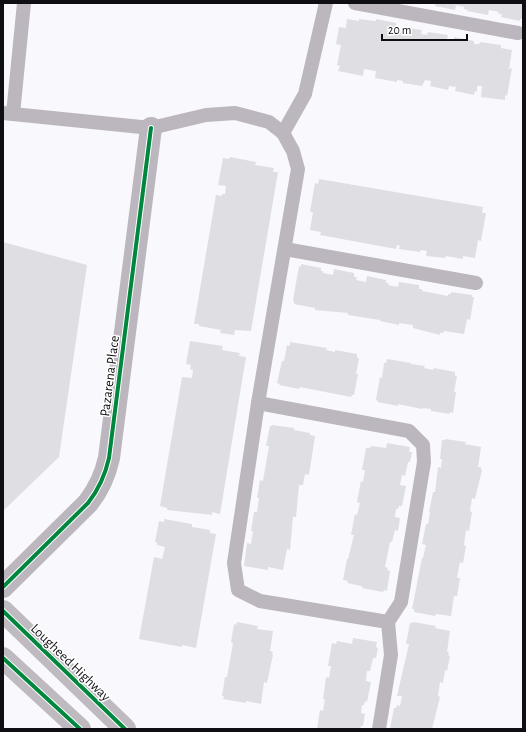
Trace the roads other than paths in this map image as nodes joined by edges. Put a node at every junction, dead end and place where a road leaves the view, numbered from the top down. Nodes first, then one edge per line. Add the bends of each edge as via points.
1 (24, 3) edge
2 (326, 3) edge
3 (355, 3) edge
4 (518, 33) dead end
5 (8, 113) edge
6 (151, 128) junction
7 (283, 133) junction
8 (285, 249) junction
9 (476, 282) dead end
10 (258, 403) junction
11 (3, 587) edge
12 (3, 611) edge
13 (388, 622) junction
14 (3, 658) edge
15 (80, 729) edge
16 (124, 729) edge
17 (378, 729) edge

1 - 5 lane
2 - 7 lane via 306,94
3 - 4 lane
5 - 6 lane
6 - 7 lane via 206,115 235,113 269,122
6 - 11 street, Pazarena Place via 105,475 98,491 88,503
7 - 8 lane via 293,151 298,169
8 - 9 lane
8 - 10 lane
10 - 13 lane via 234,563 238,590 260,601
10 - 13 lane via 409,432 423,445 424,462 401,602
12 - 16 main road, Lougheed Highway
13 - 17 lane via 392,655
14 - 15 main road

